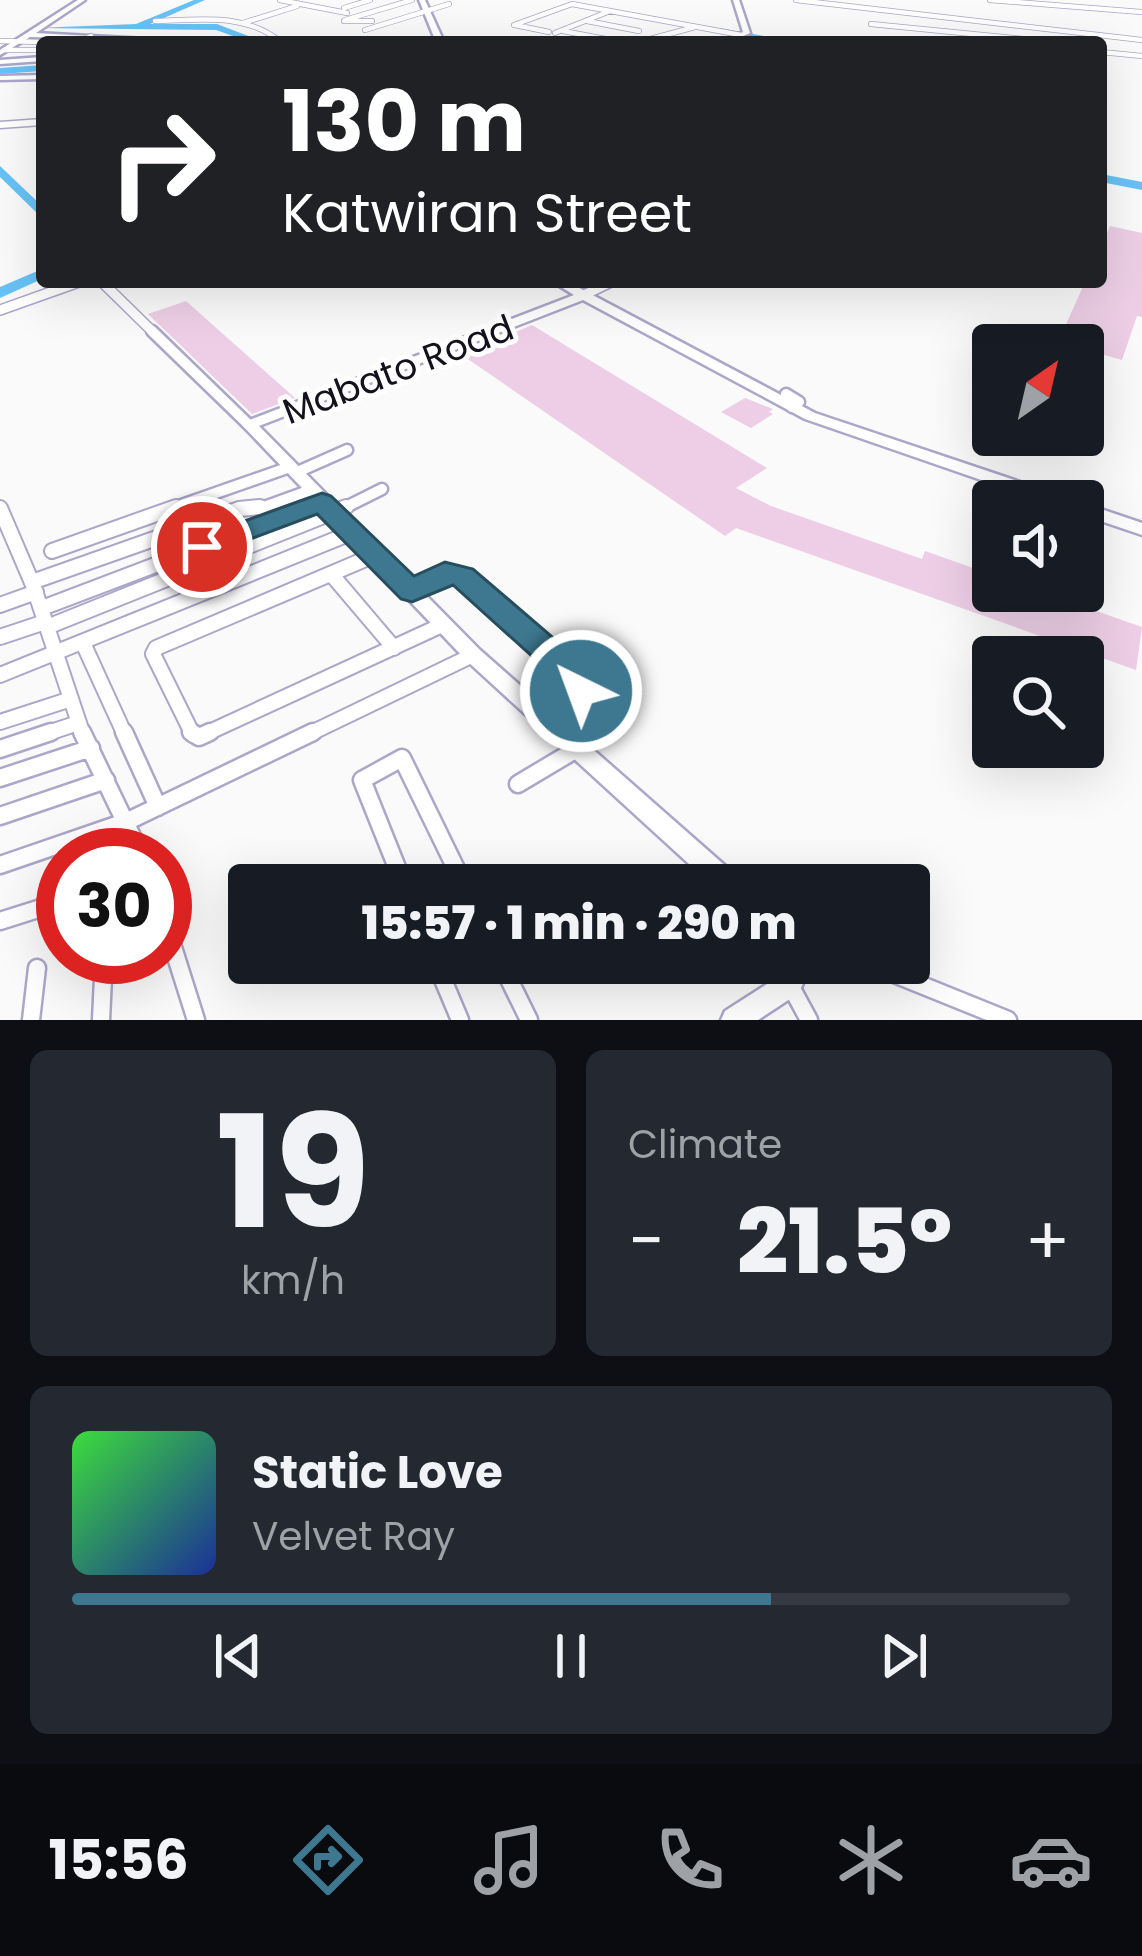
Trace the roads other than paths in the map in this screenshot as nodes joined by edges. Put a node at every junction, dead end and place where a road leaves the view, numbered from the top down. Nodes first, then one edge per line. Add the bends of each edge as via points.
1 (82, 0) edge
2 (274, 0) edge
3 (370, 0) edge
4 (412, 0) edge
5 (736, 0) edge
6 (796, 0) edge
7 (877, 0) edge
8 (990, 0) edge
9 (316, 3) edge
10 (304, 4) junction
11 (343, 4) edge
12 (1108, 4) edge
13 (453, 6) dead end
14 (573, 6) junction
15 (426, 8) edge
16 (287, 9) junction
17 (857, 9) junction
18 (1142, 11) edge
19 (550, 12) junction
20 (594, 12) junction
21 (367, 14) junction
22 (562, 14) junction
23 (1125, 14) dead end
24 (384, 17) junction
25 (532, 18) junction
26 (243, 20) junction
27 (580, 20) junction
28 (155, 21) dead end
29 (545, 21) junction
30 (363, 27) junction
31 (695, 27) junction
32 (527, 28) junction
33 (638, 29) junction
34 (556, 30) junction
35 (880, 31) junction
36 (376, 33) dead end
37 (743, 34) junction
38 (32, 35) junction
39 (91, 36) edge
40 (274, 36) edge
41 (438, 36) edge
42 (576, 36) edge
43 (593, 36) edge
44 (625, 36) edge
45 (661, 36) edge
46 (738, 36) edge
47 (929, 36) edge
48 (948, 36) edge
49 (1105, 36) edge
50 (1107, 36) edge
51 (1142, 40) edge
52 (22, 45) junction
53 (1, 48) edge
54 (36, 48) edge
55 (1107, 50) edge
56 (36, 52) edge
57 (1142, 53) edge
58 (0, 62) edge
59 (36, 77) edge
60 (0, 78) edge
61 (36, 122) edge
62 (0, 124) edge
63 (63, 288) edge
64 (108, 288) edge
65 (570, 288) edge
66 (599, 288) edge
67 (584, 296) junction
68 (0, 310) edge
69 (249, 425) junction
70 (347, 450) dead end
71 (293, 470) junction
72 (997, 480) edge
73 (382, 489) dead end
74 (322, 502) junction
75 (2, 514) edge
76 (1104, 516) edge
77 (1142, 530) edge
78 (351, 533) junction
79 (52, 551) dead end
80 (375, 555) junction
81 (332, 575) junction
82 (412, 591) junction
83 (0, 605) edge
84 (40, 606) junction
85 (442, 625) junction
86 (0, 638) edge
87 (83, 643) junction
88 (394, 648) junction
89 (473, 655) junction
90 (53, 656) junction
91 (0, 675) edge
92 (71, 699) junction
93 (0, 722) edge
94 (78, 722) junction
95 (550, 727) junction
96 (91, 748) junction
97 (0, 749) edge
98 (575, 750) junction
99 (0, 778) edge
100 (106, 780) junction
101 (518, 784) dead end
102 (158, 807) junction
103 (0, 816) edge
104 (128, 821) junction
105 (131, 828) edge
106 (396, 864) edge
107 (454, 864) edge
108 (706, 864) edge
109 (0, 865) edge
110 (36, 910) edge
111 (0, 921) edge
112 (36, 977) edge
113 (103, 984) edge
114 (185, 984) edge
115 (445, 984) edge
116 (511, 984) edge
117 (781, 984) edge
118 (797, 984) edge
119 (919, 984) edge
120 (31, 1020) edge
121 (101, 1020) edge
122 (196, 1020) edge
123 (460, 1020) edge
124 (529, 1020) edge
125 (734, 1020) edge
126 (809, 1020) edge
127 (1008, 1020) edge

1 - 38 street
2 - 10 street
3 - 11 street
4 - 21 street
5 - 37 street
6 - 17 street
7 - 17 street
8 - 12 street
9 - 10 street
9 - 11 street
9 - 16 street via 347,13 328,19
10 - 16 street
12 - 18 street
13 - 15 street
14 - 19 street
14 - 20 street
14 - 22 street
15 - 24 street
15 - 30 street
15 - 36 street
15 - 41 street
16 - 26 street
17 - 35 street
17 - 49 street
18 - 23 street
19 - 22 street
19 - 25 street
20 - 27 street
20 - 31 street
20 - 33 street
21 - 24 street
21 - 30 street via 344,21
22 - 27 street
22 - 29 street
24 - 30 street
25 - 29 street
25 - 32 street via 514,25
26 - 28 street
26 - 40 street
27 - 33 street
27 - 34 street
29 - 32 street
29 - 34 street
31 - 37 street
31 - 45 street
32 - 34 street
33 - 44 street
34 - 42 street
34 - 43 street
35 - 47 street
35 - 48 street
37 - 46 street
38 - 39 street
38 - 52 street
50 - 51 street
52 - 53 street
52 - 54 street
55 - 57 street
56 - 58 street
59 - 60 street
61 - 62 street
63 - 68 street
64 - 69 street
65 - 67 street
66 - 67 street, Mabato Road
67 - 69 street, Mabato Road
67 - 72 street via 810,416
69 - 71 street
70 - 71 street
71 - 74 street
71 - 79 street
73 - 74 street
74 - 78 street
74 - 84 street
74 - 84 street via 239,508
75 - 84 street
76 - 77 street
78 - 80 street
78 - 87 street
80 - 81 street
80 - 82 street
81 - 88 street
81 - 88 street via 154,650 195,737
82 - 85 street
82 - 95 street via 445,572 459,574 581,681
83 - 84 street
84 - 86 street
84 - 90 street
85 - 88 street
85 - 89 street
87 - 90 street
87 - 102 street
89 - 95 street
89 - 102 street
90 - 91 street
90 - 92 street
92 - 93 street
92 - 94 street
94 - 96 street
94 - 97 street
95 - 98 street
96 - 99 street
96 - 100 street
98 - 101 street
98 - 108 street
100 - 103 street
100 - 104 street
102 - 104 street
104 - 105 street
104 - 109 street
106 - 107 street via 362,780 399,759
110 - 111 street
112 - 120 street
113 - 121 street
114 - 122 street
115 - 123 street
116 - 124 street
117 - 125 street
118 - 126 street
119 - 127 street

